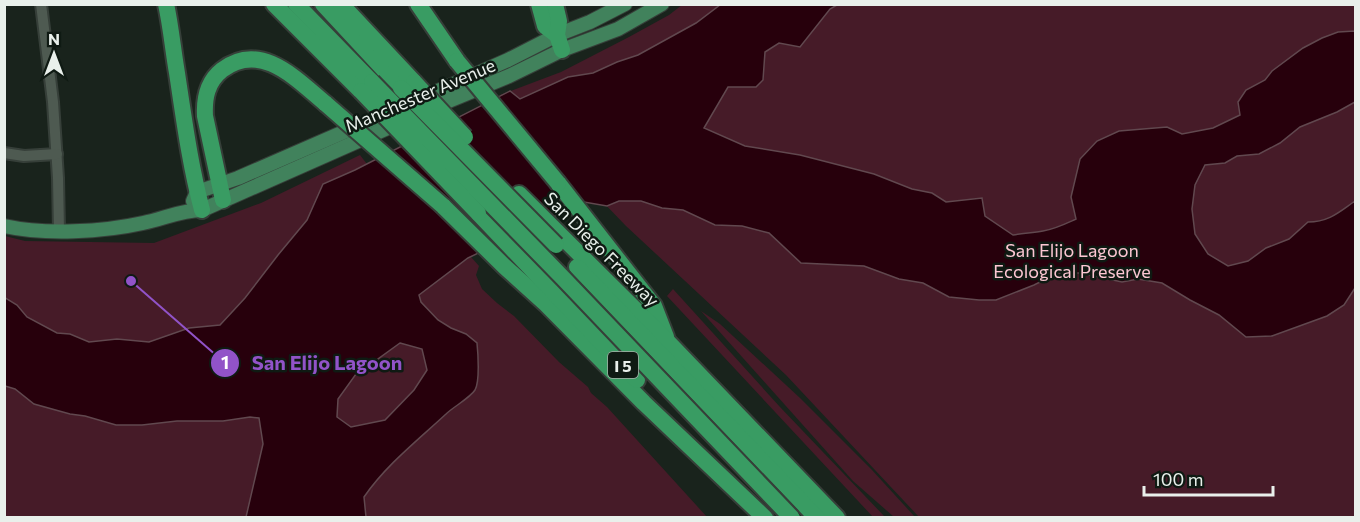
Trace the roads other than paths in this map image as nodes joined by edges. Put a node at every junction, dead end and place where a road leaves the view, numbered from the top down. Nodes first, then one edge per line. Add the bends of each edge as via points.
1 (41, 4) edge
2 (166, 4) edge
3 (274, 4) edge
4 (296, 4) edge
5 (322, 4) edge
6 (341, 4) edge
7 (418, 4) edge
8 (539, 4) edge
9 (555, 4) edge
10 (626, 4) edge
11 (663, 4) edge
12 (559, 42) junction
13 (407, 85) junction
14 (366, 87) junction
15 (4, 153) edge
16 (57, 154) junction
17 (197, 192) junction
18 (221, 192) junction
19 (195, 210) junction
20 (4, 226) edge
21 (59, 231) junction
22 (561, 242) junction
23 (669, 344) junction
24 (766, 518) edge
25 (792, 518) edge
26 (817, 518) edge
27 (837, 518) edge

1 - 16 street
2 - 17 highway
3 - 14 highway, I 5
4 - 14 highway
5 - 13 highway
6 - 13 highway, San Diego Freeway
7 - 23 highway, bridge via 458,61 654,306
8 - 12 highway via 545,26
9 - 12 highway
10 - 12 main road, Manchester Avenue
11 - 12 main road, Manchester Avenue via 618,29
12 - 18 main road, Manchester Avenue via 508,76
13 - 22 highway, San Diego Freeway, bridge via 519,194
14 - 24 highway, I 5, bridge
14 - 25 highway, bridge via 563,278
15 - 16 street
16 - 21 street
17 - 18 main road, Manchester Avenue
17 - 19 highway
18 - 19 main road, Manchester Avenue
18 - 24 highway, bridge via 205,116 206,93 215,76 229,65 251,59 272,63 326,104 443,206
19 - 21 main road, Manchester Avenue via 141,224
20 - 21 main road, Manchester Avenue
22 - 23 highway, San Diego Freeway
22 - 26 highway
23 - 27 highway, San Diego Freeway

